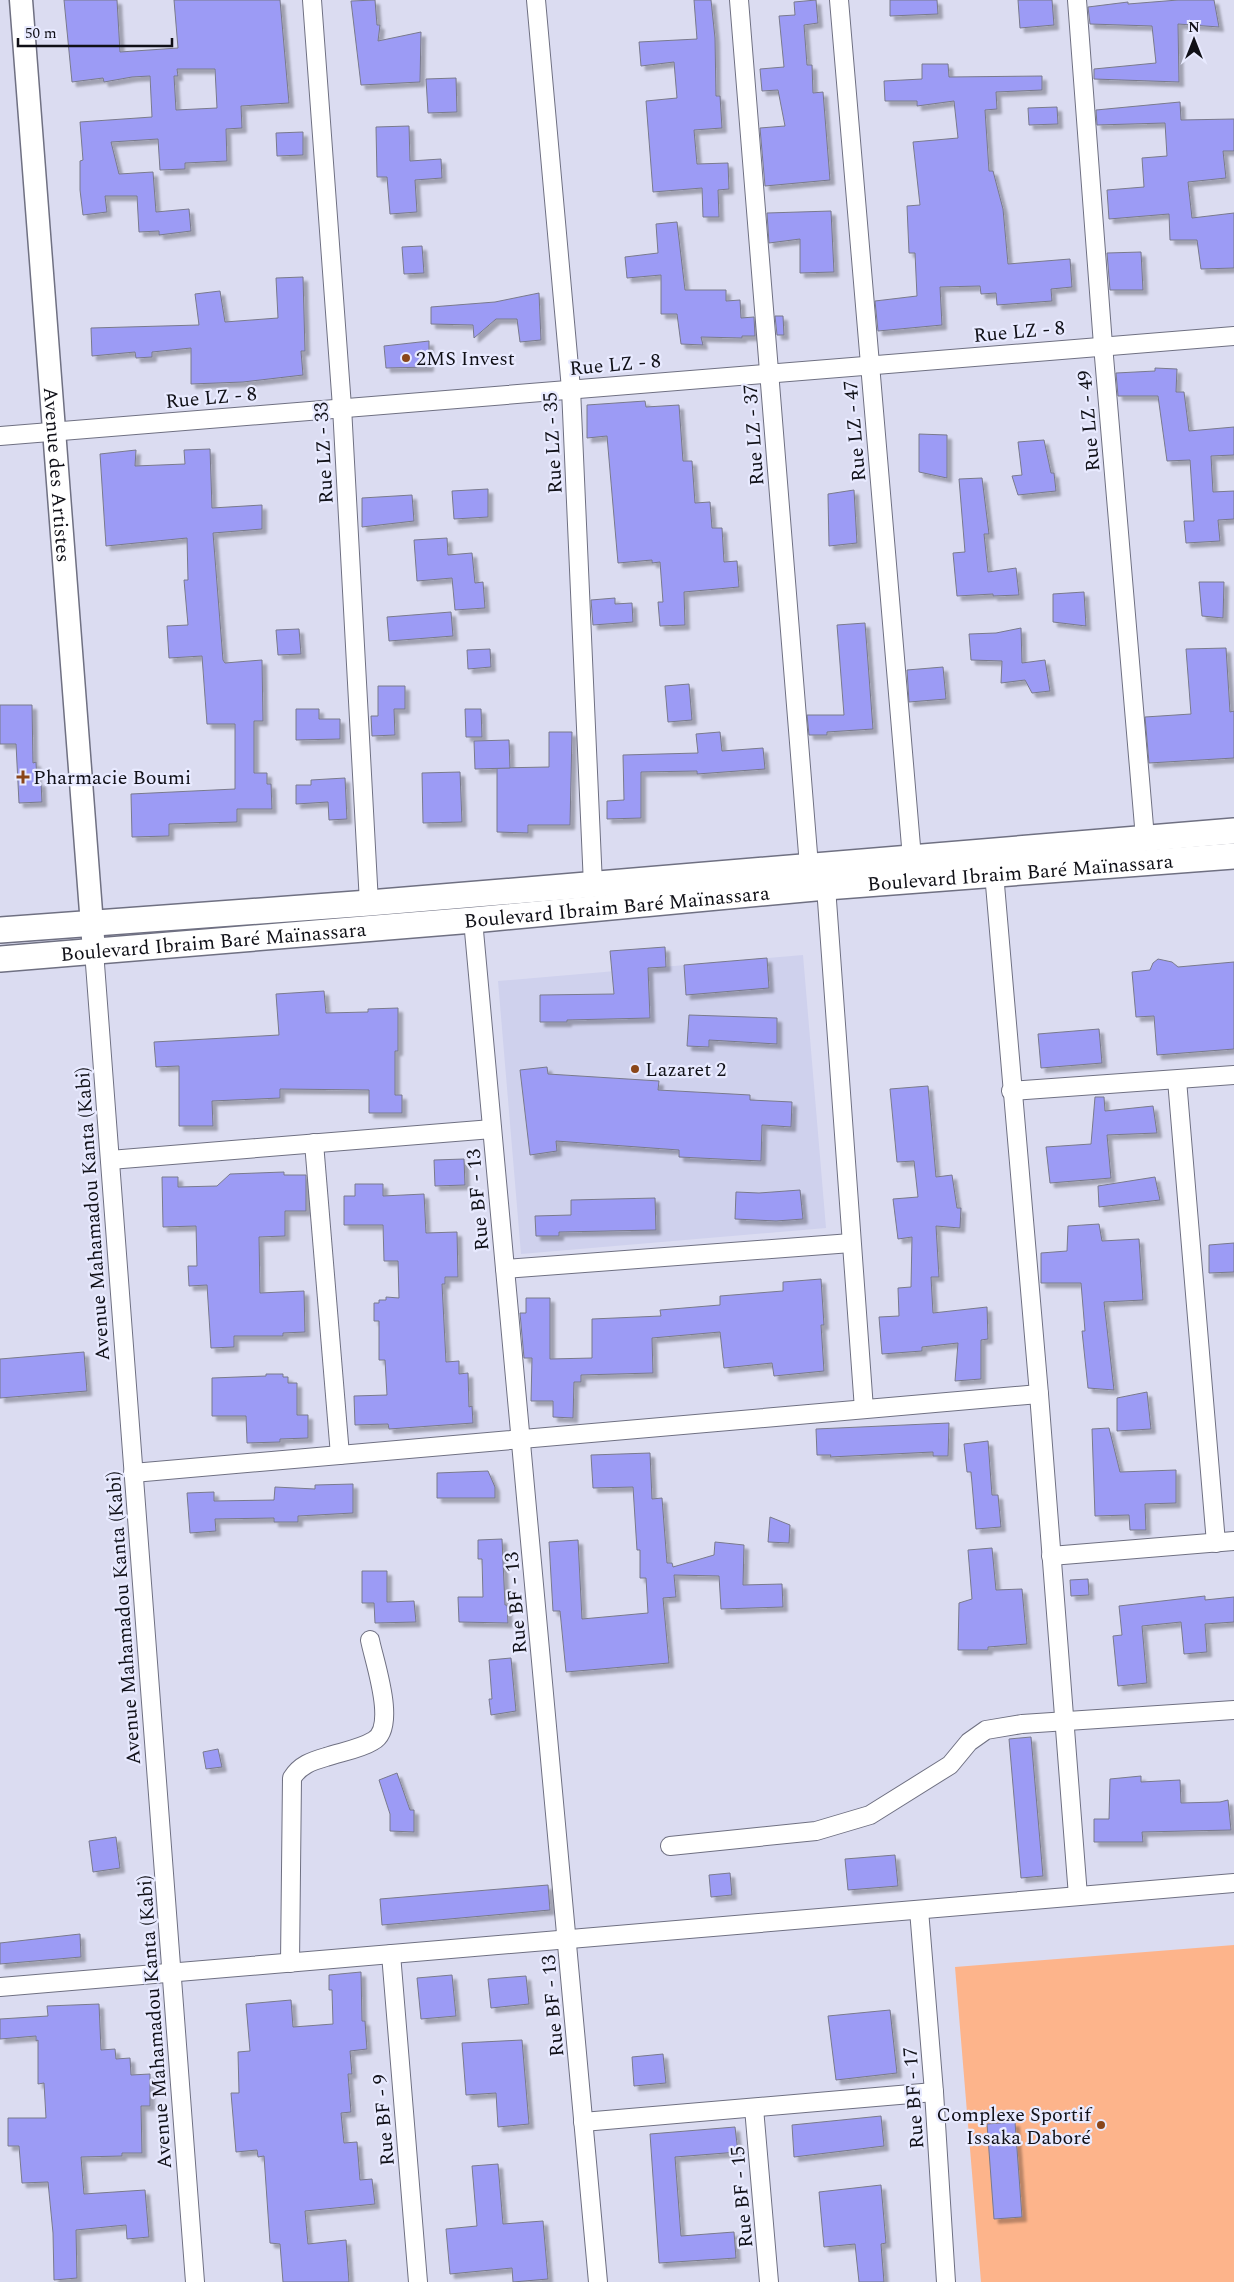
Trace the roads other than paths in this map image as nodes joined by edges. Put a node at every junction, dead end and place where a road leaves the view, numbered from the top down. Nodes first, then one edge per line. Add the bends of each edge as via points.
1 (21, 0) edge
2 (312, 0) edge
3 (536, 0) edge
4 (739, 0) edge
5 (839, 0) edge
6 (1077, 0) edge
7 (1234, 336) edge
8 (1103, 346) junction
9 (870, 365) junction
10 (770, 373) junction
11 (571, 389) junction
12 (342, 407) junction
13 (55, 432) junction
14 (0, 436) edge
15 (1234, 831) edge
16 (1145, 838) junction
17 (1234, 856) edge
18 (912, 858) junction
19 (809, 866) junction
20 (994, 873) junction
21 (593, 885) junction
22 (826, 887) junction
23 (369, 903) junction
24 (473, 920) junction
25 (91, 923) junction
26 (0, 930) edge
27 (94, 951) junction
28 (0, 958) edge
29 (1234, 1075) edge
30 (1177, 1080) junction
31 (1011, 1091) junction
32 (492, 1129) junction
33 (314, 1143) junction
34 (110, 1160) junction
35 (851, 1243) junction
36 (505, 1269) junction
37 (1039, 1394) junction
38 (864, 1410) junction
39 (521, 1439) junction
40 (340, 1455) junction
41 (133, 1474) junction
42 (1234, 1541) edge
43 (1216, 1543) junction
44 (1051, 1556) junction
45 (370, 1640) dead end
46 (1234, 1710) edge
47 (1064, 1722) junction
48 (670, 1846) dead end
49 (1234, 1883) edge
50 (1078, 1896) junction
51 (919, 1910) junction
52 (567, 1939) junction
53 (391, 1954) junction
54 (290, 1963) junction
55 (171, 1973) junction
56 (0, 1987) edge
57 (934, 2092) junction
58 (754, 2108) junction
59 (583, 2122) junction
60 (195, 2282) edge
61 (418, 2282) edge
62 (598, 2282) edge
63 (770, 2282) edge
64 (946, 2282) edge

1 - 13 street, Avenue des Artistes
2 - 12 street, Rue LZ - 33
3 - 11 street, Rue LZ - 35
4 - 10 street, Rue LZ - 37
5 - 9 street, Rue LZ - 47
6 - 8 street, Rue LZ - 49
7 - 8 street, Rue LZ - 8
8 - 9 street, Rue LZ - 8
8 - 16 street, Rue LZ - 49
9 - 10 street, Rue LZ - 8
9 - 18 street, Rue LZ - 47
10 - 11 street, Rue LZ - 8
10 - 19 street, Rue LZ - 37
11 - 12 street, Rue LZ - 8
11 - 21 street, Rue LZ - 35
12 - 13 street, Rue LZ - 8
12 - 23 street, Rue LZ - 33
13 - 14 street, Rue LZ - 8
13 - 25 street, Avenue des Artistes
15 - 16 main road, Boulevard Ibraim Baré Maïnassara
16 - 18 main road, Boulevard Ibraim Baré Maïnassara
17 - 20 main road, Boulevard Ibraim Baré Maïnassara
18 - 19 main road, Boulevard Ibraim Baré Maïnassara
19 - 21 main road, Boulevard Ibraim Baré Maïnassara
20 - 22 main road, Boulevard Ibraim Baré Maïnassara
20 - 31 street
21 - 23 main road, Boulevard Ibraim Baré Maïnassara
22 - 24 main road, Boulevard Ibraim Baré Maïnassara
22 - 35 street
23 - 25 main road, Boulevard Ibraim Baré Maïnassara
24 - 27 main road, Boulevard Ibraim Baré Maïnassara
24 - 32 street, Rue BF - 13
25 - 26 main road, Boulevard Ibraim Baré Maïnassara
25 - 27 street, Avenue des Artistes
27 - 28 main road, Boulevard Ibraim Baré Maïnassara
27 - 34 street, Avenue Mahamadou Kanta (Kabi)
29 - 30 street
30 - 31 street
30 - 43 street
31 - 37 street
32 - 33 street
32 - 36 street, Rue BF - 13
33 - 34 street
33 - 40 street
34 - 41 street, Avenue Mahamadou Kanta (Kabi)
35 - 36 street
35 - 38 street
36 - 39 street, Rue BF - 13
37 - 38 street
37 - 44 street
38 - 39 street
39 - 40 street
39 - 52 street, Rue BF - 13
40 - 41 street
41 - 55 street, Avenue Mahamadou Kanta (Kabi)
42 - 43 street
43 - 44 street
44 - 47 street
45 - 54 street via 385,1709 383,1729 375,1741 313,1761 298,1768 292,1778
46 - 47 street
47 - 48 street via 986,1730 969,1742 950,1765 870,1814 816,1831
47 - 50 street
49 - 50 street
50 - 51 street
51 - 52 street
51 - 57 street, Rue BF - 17
52 - 53 street
52 - 59 street, Rue BF - 13
53 - 54 street
53 - 61 street, Rue BF - 9
54 - 55 street
55 - 56 street
55 - 60 street, Avenue Mahamadou Kanta (Kabi)
57 - 58 street
57 - 64 street, Rue BF - 17
58 - 59 street
58 - 63 street, Rue BF - 15
59 - 62 street, Rue BF - 13

